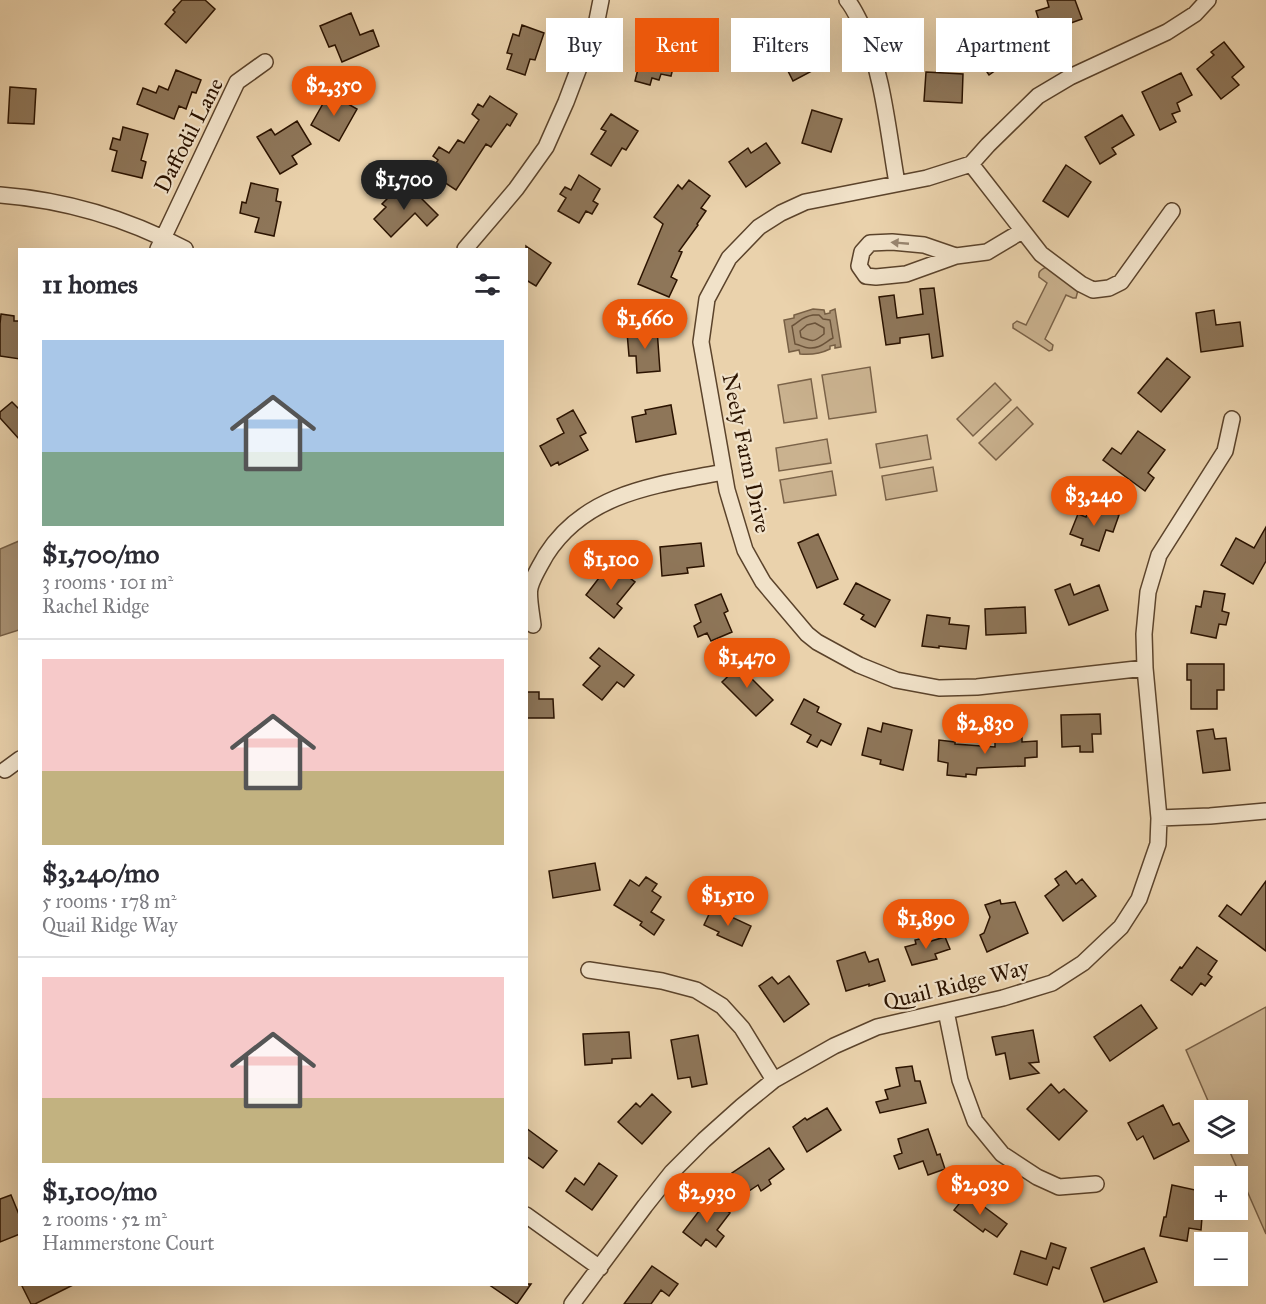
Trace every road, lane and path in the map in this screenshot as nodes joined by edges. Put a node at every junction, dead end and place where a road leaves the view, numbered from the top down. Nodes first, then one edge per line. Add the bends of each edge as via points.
1 (601, 0) edge
2 (847, 0) edge
3 (1209, 0) edge
4 (265, 62) dead end
5 (971, 164) junction
6 (897, 183) junction
7 (0, 195) edge
8 (1172, 211) dead end
9 (1022, 231) junction
10 (160, 243) edge
11 (181, 248) edge
12 (466, 248) edge
13 (956, 256) junction
14 (1232, 419) dead end
15 (724, 472) junction
16 (532, 625) dead end
17 (1145, 668) junction
18 (18, 760) edge
19 (5, 770) dead end
20 (1266, 811) edge
21 (1159, 818) junction
22 (590, 970) dead end
23 (946, 1011) junction
24 (774, 1080) junction
25 (1096, 1184) dead end
26 (528, 1216) edge
27 (600, 1268) junction
28 (572, 1304) edge

1 - 12 street via 597,20 546,147
2 - 6 street via 875,64
3 - 5 street, Neely Farm Drive via 1167,32 1038,96
4 - 10 street, Daffodil Lane via 237,82
5 - 6 street, Neely Farm Drive
5 - 9 street
6 - 15 street, Neely Farm Drive via 805,202 759,227 729,258 707,299 701,342
7 - 10 street via 79,208 121,221
8 - 9 street via 1121,282 1109,288 1093,290 1081,284 1041,254
9 - 13 street via 987,252
10 - 11 street
13 -> 13 street via 924,245 870,243 862,252 859,266 866,276 906,274
14 - 17 street, Quail Ridge Way via 1225,451 1159,555 1148,592 1143,634
15 - 16 street via 618,496 575,521 552,546 530,588
15 - 17 street, Neely Farm Drive via 745,550 763,582 807,634 859,665 896,680 939,688
17 - 21 street, Quail Ridge Way
18 - 19 street
20 - 21 street
21 - 23 street, Quail Ridge Way via 1158,844 1139,899 1121,927 1083,963 1052,983
22 - 24 street via 696,990 722,1006 742,1028
23 - 24 street, Quail Ridge Way via 877,1027
23 - 25 street via 960,1080 975,1120 1002,1154 1059,1187
24 - 27 street, Quail Ridge Way via 672,1172
26 - 27 street
27 - 28 street, Quail Ridge Way

